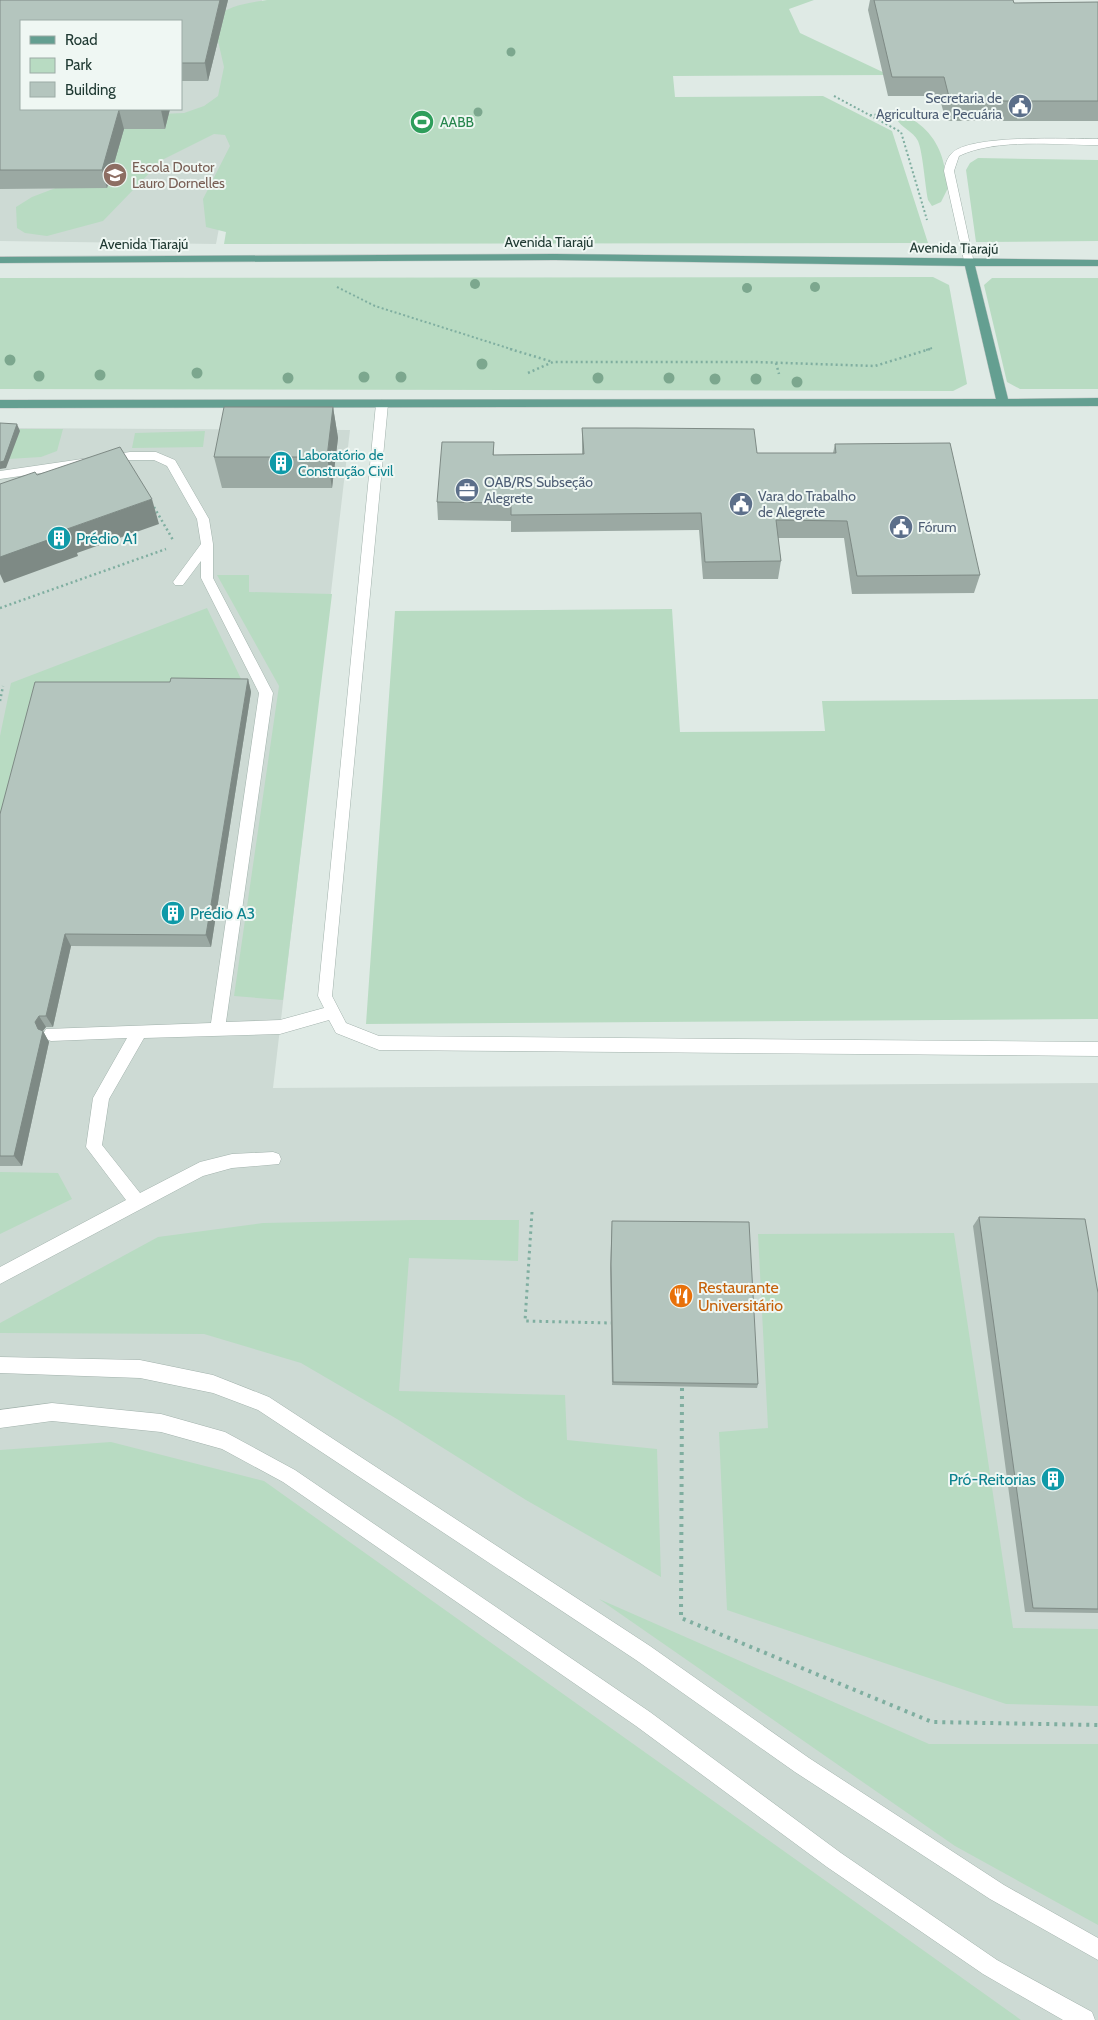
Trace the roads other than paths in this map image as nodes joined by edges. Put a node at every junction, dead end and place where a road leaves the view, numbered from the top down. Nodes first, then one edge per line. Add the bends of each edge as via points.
1 (1098, 142) edge
2 (0, 260) edge
3 (969, 263) junction
4 (1098, 263) edge
5 (1098, 402) edge
6 (1003, 403) junction
7 (0, 404) edge
8 (382, 404) junction
9 (0, 475) edge
10 (207, 544) junction
11 (179, 582) dead end
12 (333, 1012) junction
13 (217, 1030) junction
14 (139, 1032) junction
15 (51, 1034) dead end
16 (1098, 1049) edge
17 (273, 1159) dead end
18 (138, 1202) junction
19 (0, 1276) edge
20 (0, 1365) edge
21 (0, 1419) edge
22 (1098, 1950) edge
23 (1084, 2020) edge

1 - 3 street via 1001,144 971,147 957,153 949,171
2 - 3 main road, Avenida Tiarajú via 555,257
3 - 4 main road, Avenida Tiarajú
3 - 6 main road
5 - 6 main road
6 - 8 main road
7 - 8 main road
8 - 12 street via 326,996
9 - 10 street via 130,456 156,456 170,463 203,519
10 - 11 street
10 - 13 street via 207,578 266,693
12 - 13 street via 280,1028
12 - 16 street via 341,1028 379,1043
13 - 14 street
14 - 15 street
14 - 18 street via 102,1098 94,1148
17 - 18 street via 232,1161 200,1168
18 - 19 street
20 - 22 street via 140,1369 213,1384 264,1403 643,1653 802,1765 997,1892
21 - 23 street via 52,1412 161,1423 225,1440 289,1476 455,1589 643,1719 834,1860 990,1967

